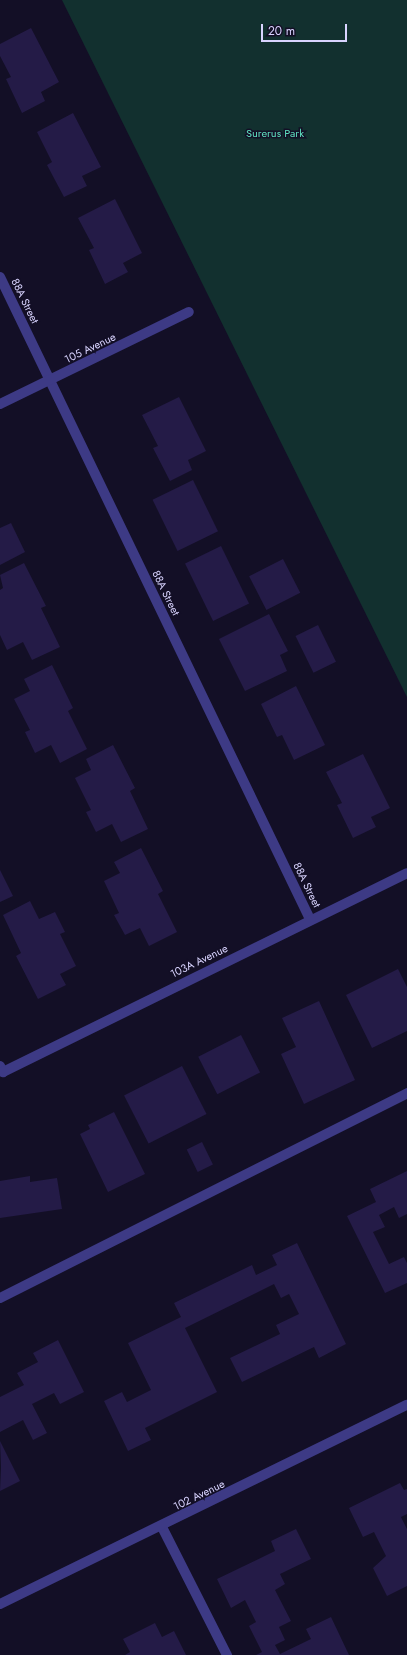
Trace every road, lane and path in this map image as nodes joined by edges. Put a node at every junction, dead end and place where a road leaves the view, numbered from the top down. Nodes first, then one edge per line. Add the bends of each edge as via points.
1 (0, 277) edge
2 (189, 312) dead end
3 (50, 380) junction
4 (0, 404) edge
5 (407, 874) edge
6 (310, 919) junction
7 (1, 1069) edge
8 (407, 1093) edge
9 (0, 1298) edge
10 (407, 1405) edge
11 (162, 1526) junction
12 (0, 1604) edge
13 (227, 1655) edge

1 - 3 street, 88A Street
2 - 3 street, 105 Avenue
3 - 4 street, 105 Avenue
3 - 6 street, 88A Street
5 - 6 street, 103A Avenue
6 - 7 street, 103A Avenue
8 - 9 street
10 - 11 street, 102 Avenue
11 - 12 street, 102 Avenue
11 - 13 street

